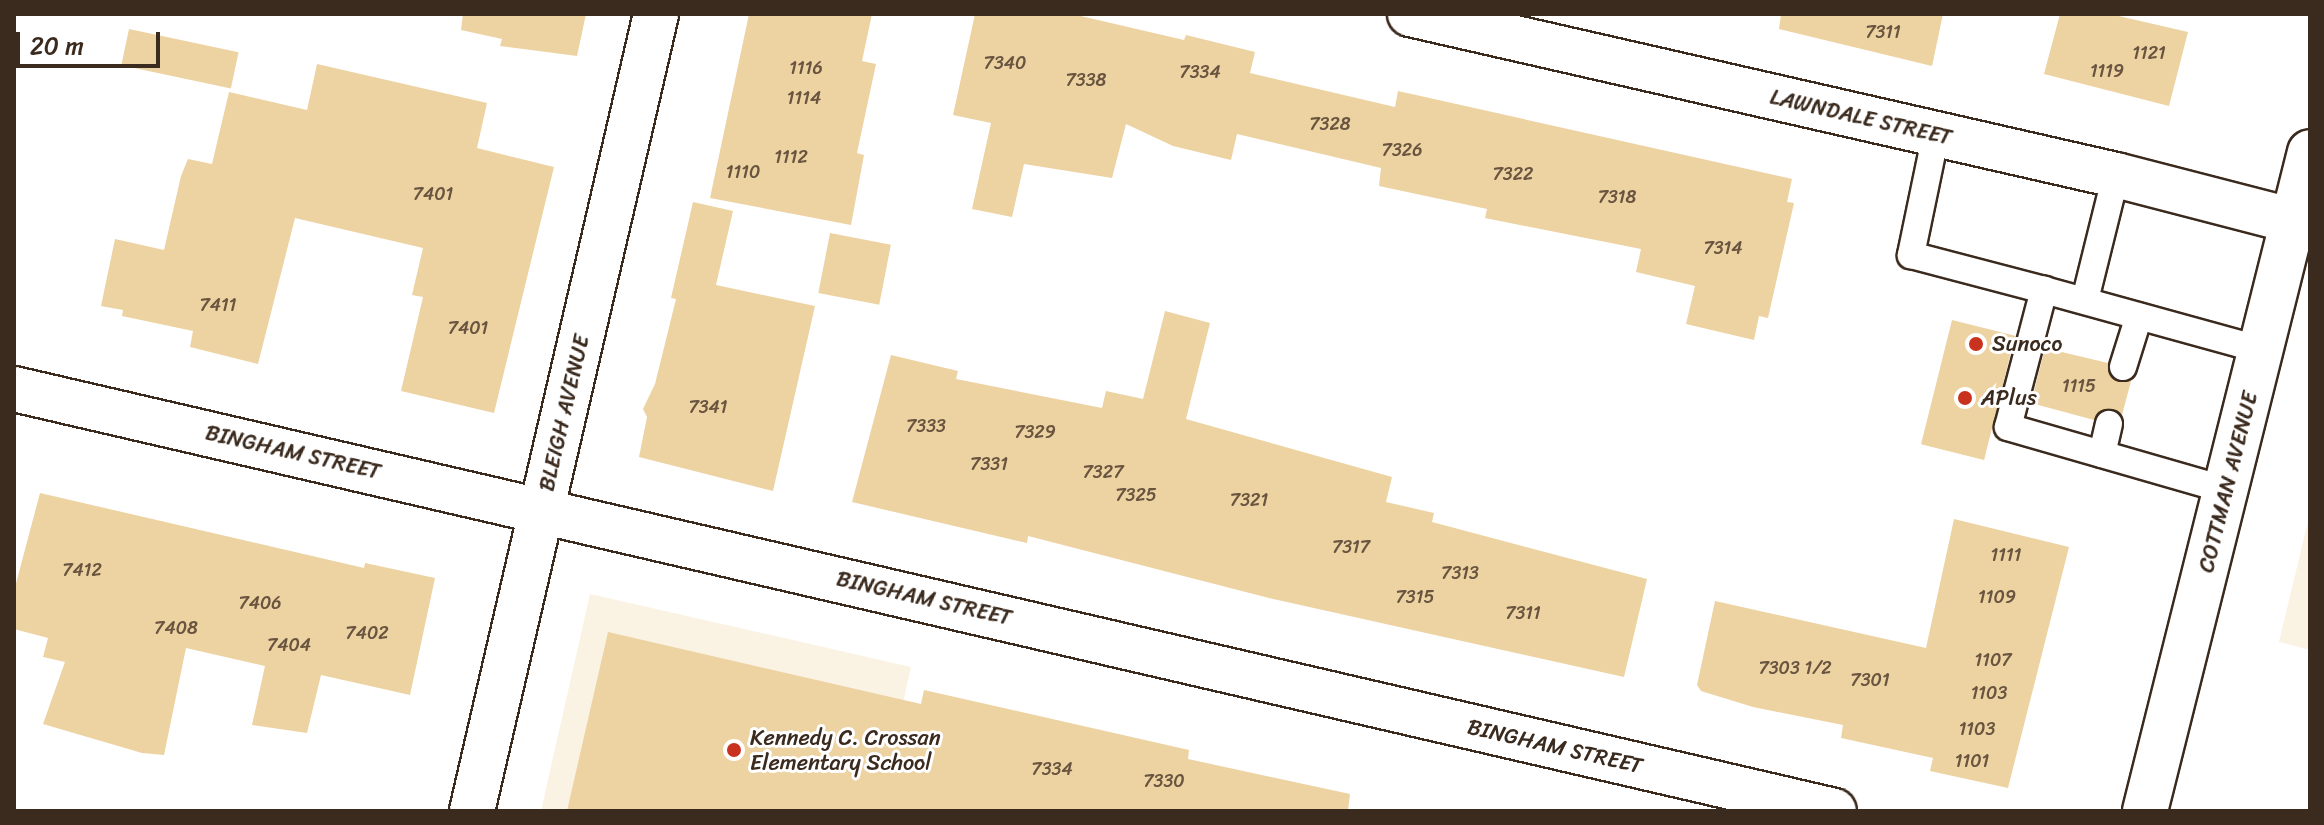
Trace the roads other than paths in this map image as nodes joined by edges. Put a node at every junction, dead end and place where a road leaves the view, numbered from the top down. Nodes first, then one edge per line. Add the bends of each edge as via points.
1 (656, 14) edge
2 (1410, 14) edge
3 (1936, 134) junction
4 (2310, 152) edge
5 (2116, 175) junction
6 (2301, 223) edge
7 (2044, 290) junction
8 (2085, 300) junction
9 (2139, 316) junction
10 (2262, 350) junction
11 (2123, 367) dead end
12 (14, 389) edge
13 (2109, 424) dead end
14 (2102, 454) junction
15 (2226, 490) junction
16 (542, 508) junction
17 (472, 811) edge
18 (1834, 811) edge
19 (2145, 811) edge

1 - 16 street, BLEIGH AVENUE
2 - 3 street, LAWNDALE STREET
3 - 5 street, LAWNDALE STREET
3 - 7 lane via 1911,255
4 - 6 street, COTTMAN AVENUE
5 - 6 street, LAWNDALE STREET
5 - 8 lane
6 - 10 street, COTTMAN AVENUE
7 - 8 lane
7 - 14 lane via 2008,427
8 - 9 lane
9 - 10 lane
9 - 11 lane
10 - 15 street, COTTMAN AVENUE
12 - 16 street, BINGHAM STREET
13 - 14 lane
14 - 15 lane
15 - 19 street, COTTMAN AVENUE
16 - 17 street, BLEIGH AVENUE
16 - 18 street, BINGHAM STREET

